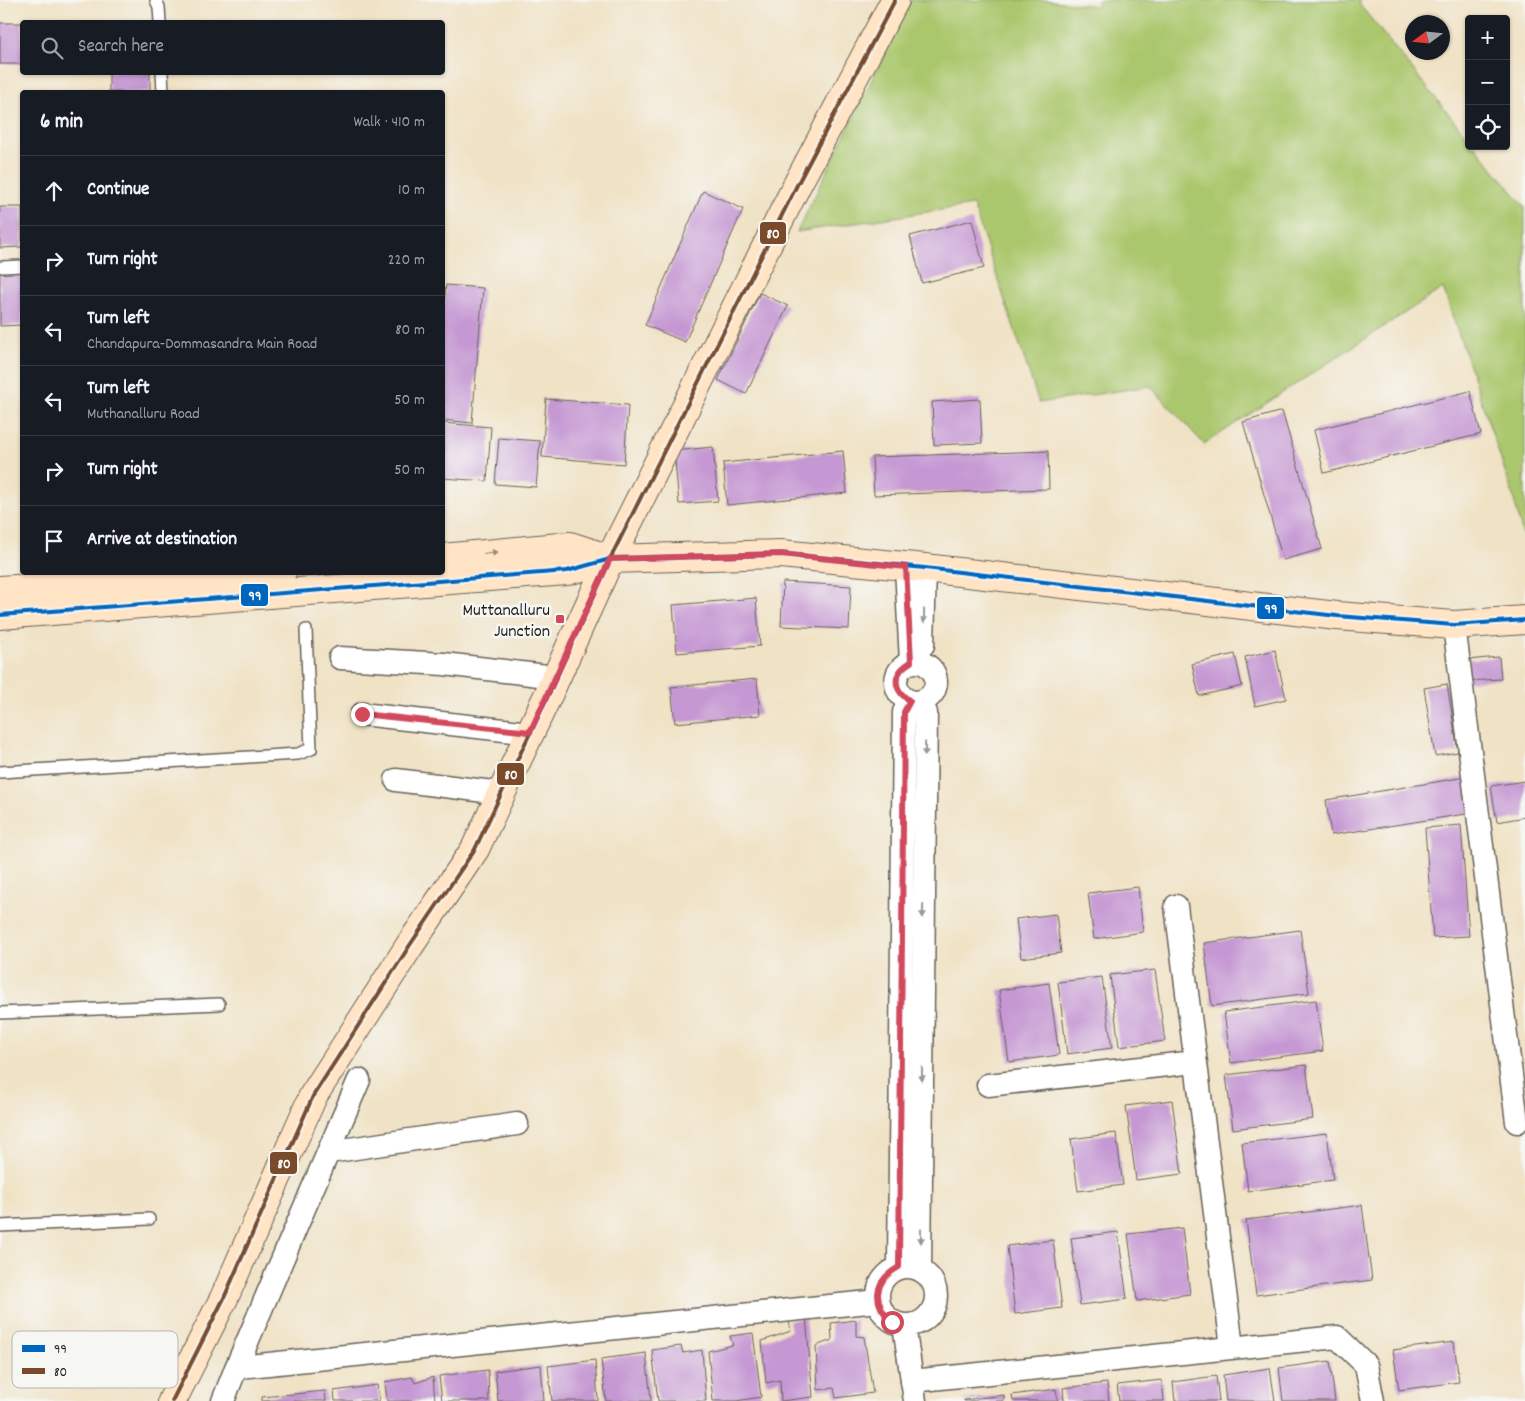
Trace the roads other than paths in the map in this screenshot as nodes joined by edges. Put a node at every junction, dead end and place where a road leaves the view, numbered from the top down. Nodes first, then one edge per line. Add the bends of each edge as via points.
1 (156, 0) edge
2 (895, 0) edge
3 (160, 20) edge
4 (162, 75) edge
5 (163, 90) edge
6 (20, 266) edge
7 (2, 267) dead end
8 (445, 558) edge
9 (610, 559) junction
10 (915, 568) junction
11 (207, 575) edge
12 (182, 576) edge
13 (0, 590) edge
14 (0, 615) edge
15 (1525, 620) edge
16 (1454, 625) junction
17 (306, 630) dead end
18 (340, 658) dead end
19 (917, 663) junction
20 (556, 677) junction
21 (915, 701) junction
22 (362, 714) dead end
23 (530, 732) junction
24 (0, 772) edge
25 (396, 780) dead end
26 (501, 793) junction
27 (1176, 906) dead end
28 (219, 1004) dead end
29 (0, 1013) edge
30 (1196, 1062) junction
31 (360, 1080) dead end
32 (988, 1085) dead end
33 (1517, 1122) dead end
34 (517, 1124) dead end
35 (329, 1152) junction
36 (149, 1219) dead end
37 (0, 1226) edge
38 (910, 1268) junction
39 (878, 1301) junction
40 (904, 1325) junction
41 (1232, 1347) junction
42 (236, 1368) junction
43 (913, 1391) edge
44 (172, 1401) edge
45 (223, 1401) edge
46 (1372, 1401) edge

1 - 3 lane
2 - 9 main road via 797,185
4 - 5 lane
6 - 7 lane
8 -> 9 main road via 570,546
9 - 10 main road via 781,554
9 - 14 main road via 567,571
9 - 20 main road
10 - 16 main road via 1337,616
10 - 19 street
11 - 12 main road
12 - 13 main road
15 - 16 main road
16 - 33 street
17 - 24 lane via 311,749 298,754
18 - 20 street via 444,664
19 - 21 street via 933,671 936,683 932,694
19 - 21 street via 902,667 897,676 901,695
20 - 23 main road
21 - 38 street via 926,713
22 - 23 street
23 - 26 main road
25 - 26 street
26 - 44 main road via 475,849 313,1096 224,1298
27 - 30 street
28 - 29 lane
30 - 32 street
30 - 41 street
31 - 35 street
34 - 35 street
35 - 42 street
36 - 37 lane
38 - 39 street via 886,1274 879,1287
38 - 40 street via 930,1276 936,1298 926,1318 916,1324
39 - 40 street via 892,1322
39 - 42 street
40 - 43 street
41 - 43 street via 1079,1365
41 - 46 street via 1337,1337 1366,1365
42 - 45 street

